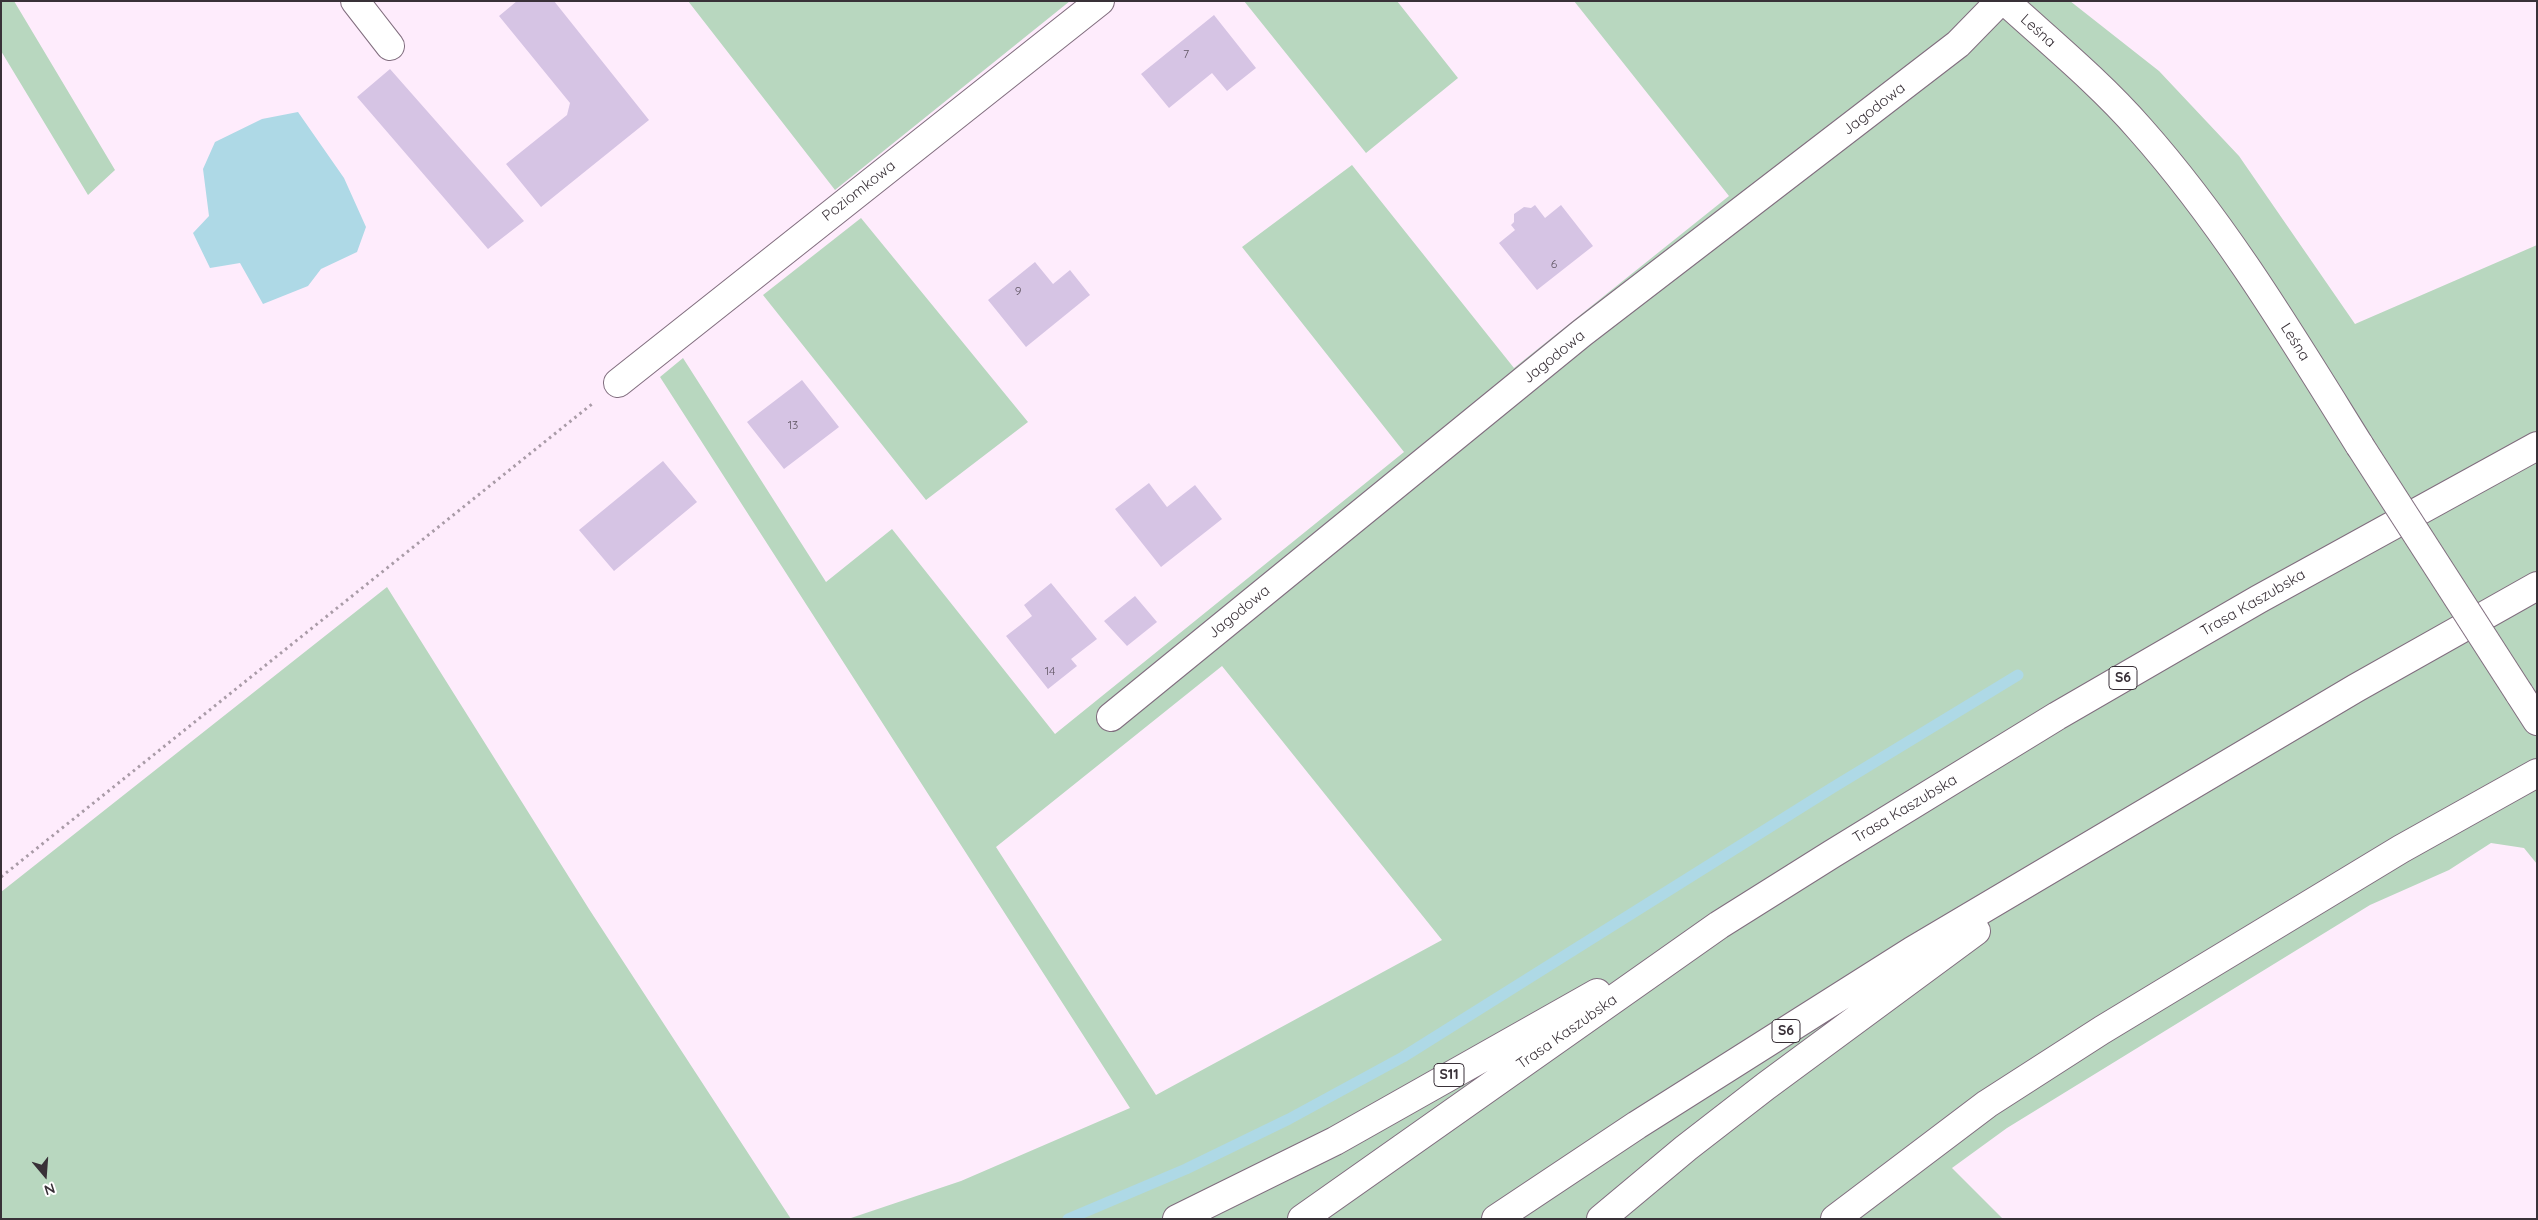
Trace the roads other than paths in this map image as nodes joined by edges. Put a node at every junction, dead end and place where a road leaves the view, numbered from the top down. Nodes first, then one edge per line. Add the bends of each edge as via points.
1 (355, 1) edge
2 (1100, 1) edge
3 (2000, 1) edge
4 (2005, 1) edge
5 (390, 46) dead end
6 (618, 383) road end
7 (2537, 446) edge
8 (2537, 586) edge
9 (1110, 717) dead end
10 (2537, 721) edge
11 (2537, 773) edge
12 (2081, 852) junction
13 (1719, 925) junction
14 (1177, 1219) edge
15 (1302, 1219) edge
16 (1496, 1219) edge
17 (1601, 1219) edge
18 (1834, 1219) edge

1 - 5 main road
2 - 6 main road, Poziomkowa
3 - 9 main road, Jagodowa via 1958,44 1582,333
4 - 10 main road, Leśna, bridge via 2140,128 2222,231
7 - 13 main road, Trasa Kaszubska / S6 via 2259,599 2057,716
8 - 12 main road, S6 via 2348,693
11 - 18 main road via 2402,849 2102,1030 1986,1104
12 - 16 main road, S6 via 1912,951
12 - 17 main road via 1766,1086
13 - 14 main road, S11 via 1453,1072 1336,1141
13 - 15 main road, Trasa Kaszubska / S6

